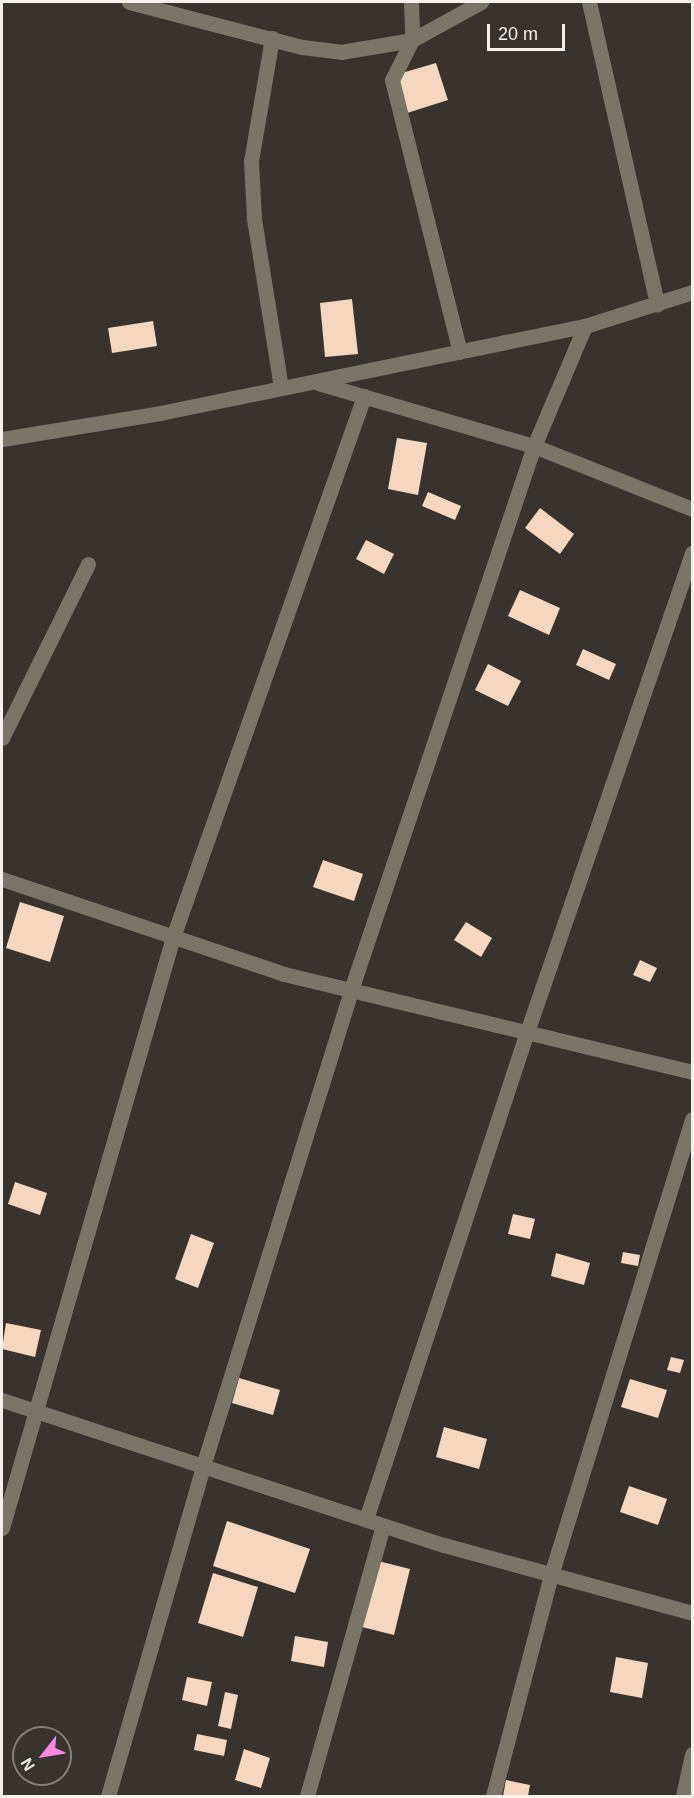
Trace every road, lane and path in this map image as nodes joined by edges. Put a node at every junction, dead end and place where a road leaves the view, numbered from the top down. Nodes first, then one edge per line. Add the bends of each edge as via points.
1 (129, 2) edge
2 (411, 2) edge
3 (481, 2) edge
4 (589, 2) edge
5 (272, 38) junction
6 (412, 40) junction
7 (693, 292) edge
8 (657, 304) junction
9 (585, 326) junction
10 (460, 352) junction
11 (314, 381) junction
12 (281, 388) junction
13 (364, 396) junction
14 (2, 439) edge
15 (534, 446) junction
16 (693, 509) edge
17 (693, 553) edge
18 (88, 564) dead end
19 (2, 738) edge
20 (2, 879) edge
21 (173, 937) junction
22 (351, 990) junction
23 (527, 1032) junction
24 (693, 1071) edge
25 (693, 1119) edge
26 (2, 1400) edge
27 (36, 1411) junction
28 (203, 1466) junction
29 (366, 1519) junction
30 (383, 1525) junction
31 (2, 1528) edge
32 (551, 1575) junction
33 (693, 1612) edge
34 (693, 1754) edge
35 (108, 1797) edge
36 (307, 1797) edge
37 (493, 1797) edge
38 (682, 1797) edge

1 - 5 street
2 - 6 street
3 - 6 street
4 - 8 street
5 - 6 street via 341,52
5 - 12 street via 251,161 254,219
6 - 10 street via 392,80
7 - 8 street
8 - 9 street
9 - 10 street
9 - 15 street
10 - 11 street
11 - 12 street
11 - 13 street
12 - 14 street
13 - 15 street
13 - 21 street
15 - 16 street
15 - 22 street
17 - 23 street
18 - 19 street
20 - 21 street
21 - 22 street via 284,974
21 - 27 street
22 - 23 street
22 - 28 street
23 - 24 street
23 - 29 street
25 - 32 street
26 - 27 street
27 - 28 street
27 - 31 street
28 - 29 street
28 - 35 street
29 - 30 street
30 - 32 street
30 - 36 street
32 - 33 street
32 - 37 street
34 - 38 street

